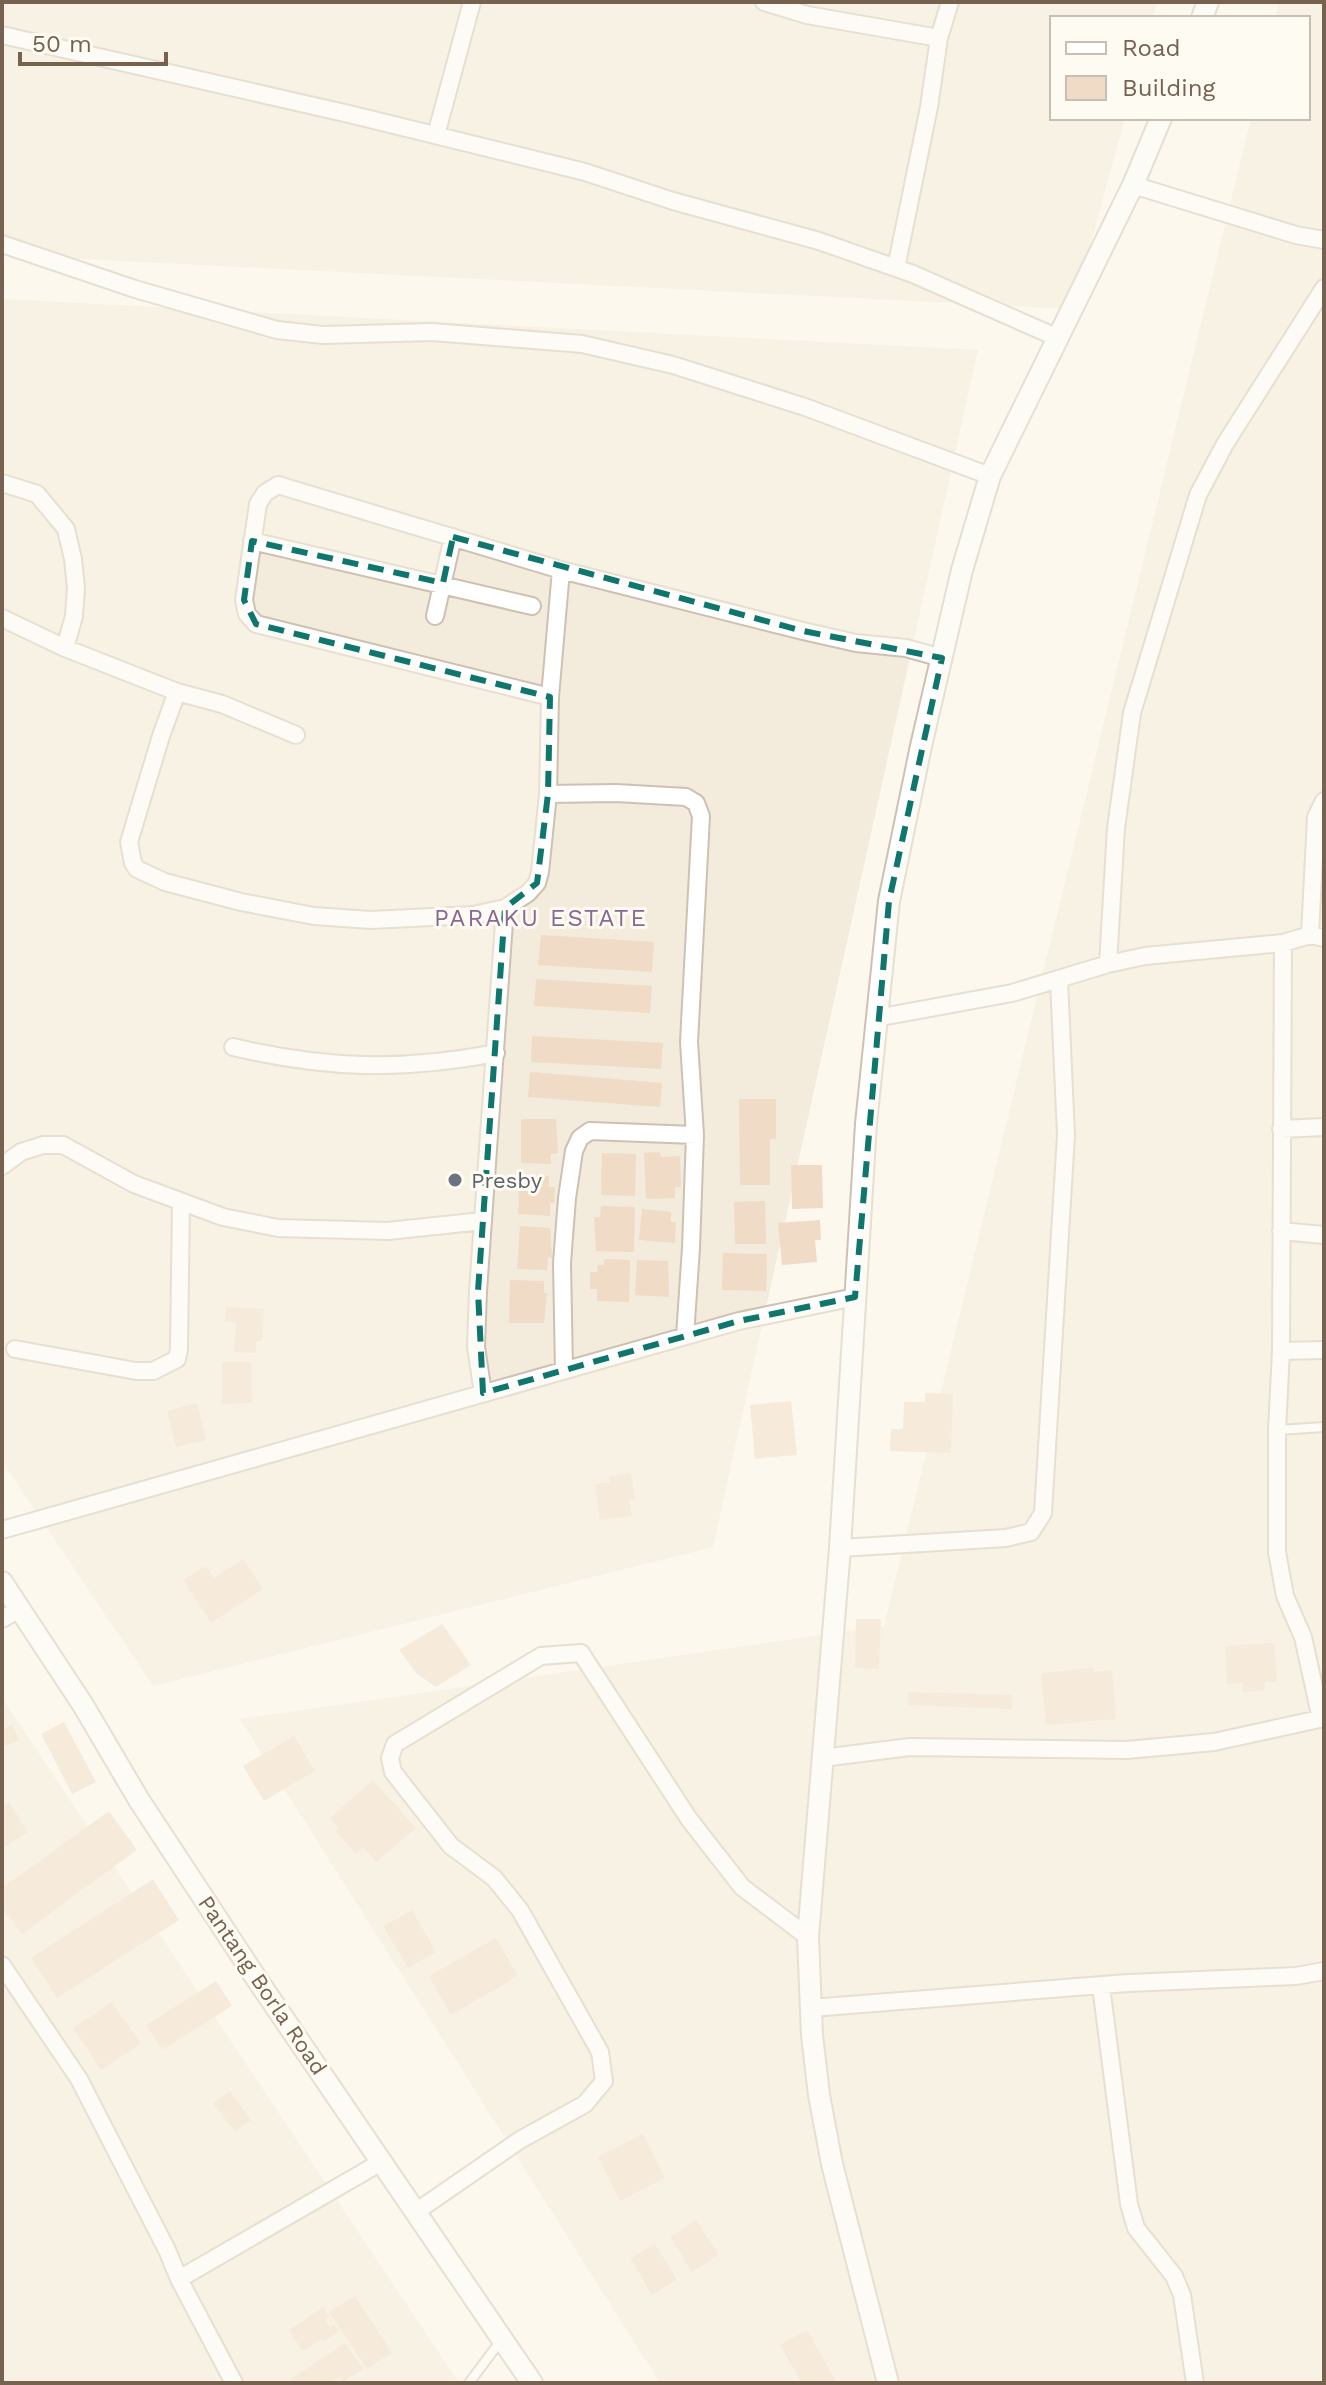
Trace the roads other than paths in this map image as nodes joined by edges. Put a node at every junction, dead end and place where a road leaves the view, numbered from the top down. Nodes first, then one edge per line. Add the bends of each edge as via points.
1 (472, 2) edge
2 (764, 2) edge
3 (950, 2) edge
4 (2, 35) edge
5 (939, 38) junction
6 (1160, 120) edge
7 (436, 135) junction
8 (1133, 185) junction
9 (1324, 240) edge
10 (2, 244) edge
11 (896, 268) junction
12 (1324, 288) edge
13 (1058, 338) junction
14 (990, 476) junction
15 (2, 483) edge
16 (453, 537) junction
17 (252, 541) junction
18 (561, 570) junction
19 (443, 583) junction
20 (532, 606) dead end
21 (435, 616) dead end
22 (2, 618) edge
23 (65, 648) junction
24 (942, 658) junction
25 (177, 692) junction
26 (550, 697) junction
27 (296, 735) dead end
28 (548, 794) junction
29 (1324, 801) edge
30 (505, 908) junction
31 (1317, 936) edge
32 (1283, 943) junction
33 (1108, 964) junction
34 (1059, 980) junction
35 (876, 1018) junction
36 (233, 1047) dead end
37 (496, 1053) junction
38 (1324, 1127) edge
39 (1281, 1129) junction
40 (695, 1135) junction
41 (2, 1166) edge
42 (181, 1202) junction
43 (482, 1221) junction
44 (1281, 1231) junction
45 (1324, 1235) edge
46 (855, 1297) junction
47 (685, 1336) junction
48 (15, 1349) dead end
49 (1324, 1350) edge
50 (1281, 1351) junction
51 (564, 1370) junction
52 (483, 1393) junction
53 (1324, 1427) edge
54 (1277, 1430) junction
55 (2, 1530) edge
56 (840, 1548) junction
57 (2, 1582) edge
58 (11, 1614) edge
59 (1322, 1718) edge
60 (822, 1758) junction
61 (808, 1937) junction
62 (2, 1965) edge
63 (1324, 1971) edge
64 (1101, 1986) junction
65 (811, 2008) junction
66 (383, 2161) junction
67 (417, 2211) junction
68 (179, 2279) junction
69 (503, 2338) junction
70 (234, 2383) edge
71 (469, 2383) edge
72 (532, 2383) edge
73 (888, 2383) edge
74 (1195, 2383) edge

1 - 7 street
2 - 5 street via 807,15
3 - 5 street
4 - 7 street
5 - 11 street
6 - 8 street
7 - 11 street via 585,172
8 - 9 street
8 - 13 street
10 - 14 street via 277,330 528,339 643,358 805,407
11 - 13 street
12 - 33 street via 1198,495 1132,713 1116,828
13 - 14 street
14 - 24 street
15 - 23 street via 37,494 66,529 76,588
16 - 17 street via 278,485 258,504
16 - 18 street
16 - 19 street
17 - 19 street
17 - 26 street via 244,600 256,624
18 - 24 street via 803,631
18 - 26 street
19 - 20 street
19 - 21 street
22 - 23 street
23 - 25 street
24 - 35 street via 889,901
25 - 27 street via 222,704
25 - 30 street via 129,842 137,869 165,882 314,916 371,920 473,915
26 - 28 street
28 - 30 street via 537,883
28 - 40 street via 686,797 696,803 701,816 689,1042
29 - 31 street via 1316,817
30 - 37 street
31 - 32 street
32 - 33 street
32 - 39 street
33 - 34 street
34 - 35 street
34 - 56 street via 1066,1135 1043,1513 1031,1532 1006,1538
35 - 46 street
36 - 37 street via 285,1059 372,1067
37 - 43 street
38 - 39 street
39 - 44 street
40 - 47 street
40 - 51 street via 590,1131 580,1138 574,1151 562,1263
41 - 42 street via 21,1152 63,1145 134,1184
42 - 43 street via 278,1228 388,1231
42 - 48 street via 177,1359 153,1371 136,1371
43 - 52 street via 476,1347
44 - 45 street
44 - 50 street
46 - 47 street
46 - 56 street
47 - 51 street
49 - 50 street
50 - 54 street
51 - 52 street
52 - 55 street
53 - 54 lane
54 - 59 street via 1279,1566
56 - 60 street
57 - 58 street, Pantang Borla Road
58 - 66 street, Pantang Borla Road via 83,1705 254,1975
59 - 60 street via 1214,1742 1127,1750 910,1747
60 - 61 street
61 - 65 street
61 - 67 street via 742,1887 689,1819 581,1653 541,1656 395,1744 393,1772 451,1846 494,1878 520,1910 600,2052 604,2081 585,2104 520,2140
62 - 68 street via 79,2079
63 - 64 street
64 - 65 street
64 - 74 street via 1129,2204 1136,2228 1174,2276 1182,2295
65 - 73 street via 832,2164
66 - 67 street, Pantang Borla Road
66 - 68 street
67 - 69 street, Pantang Borla Road
68 - 70 street
69 - 71 lane
69 - 72 street, Pantang Borla Road

